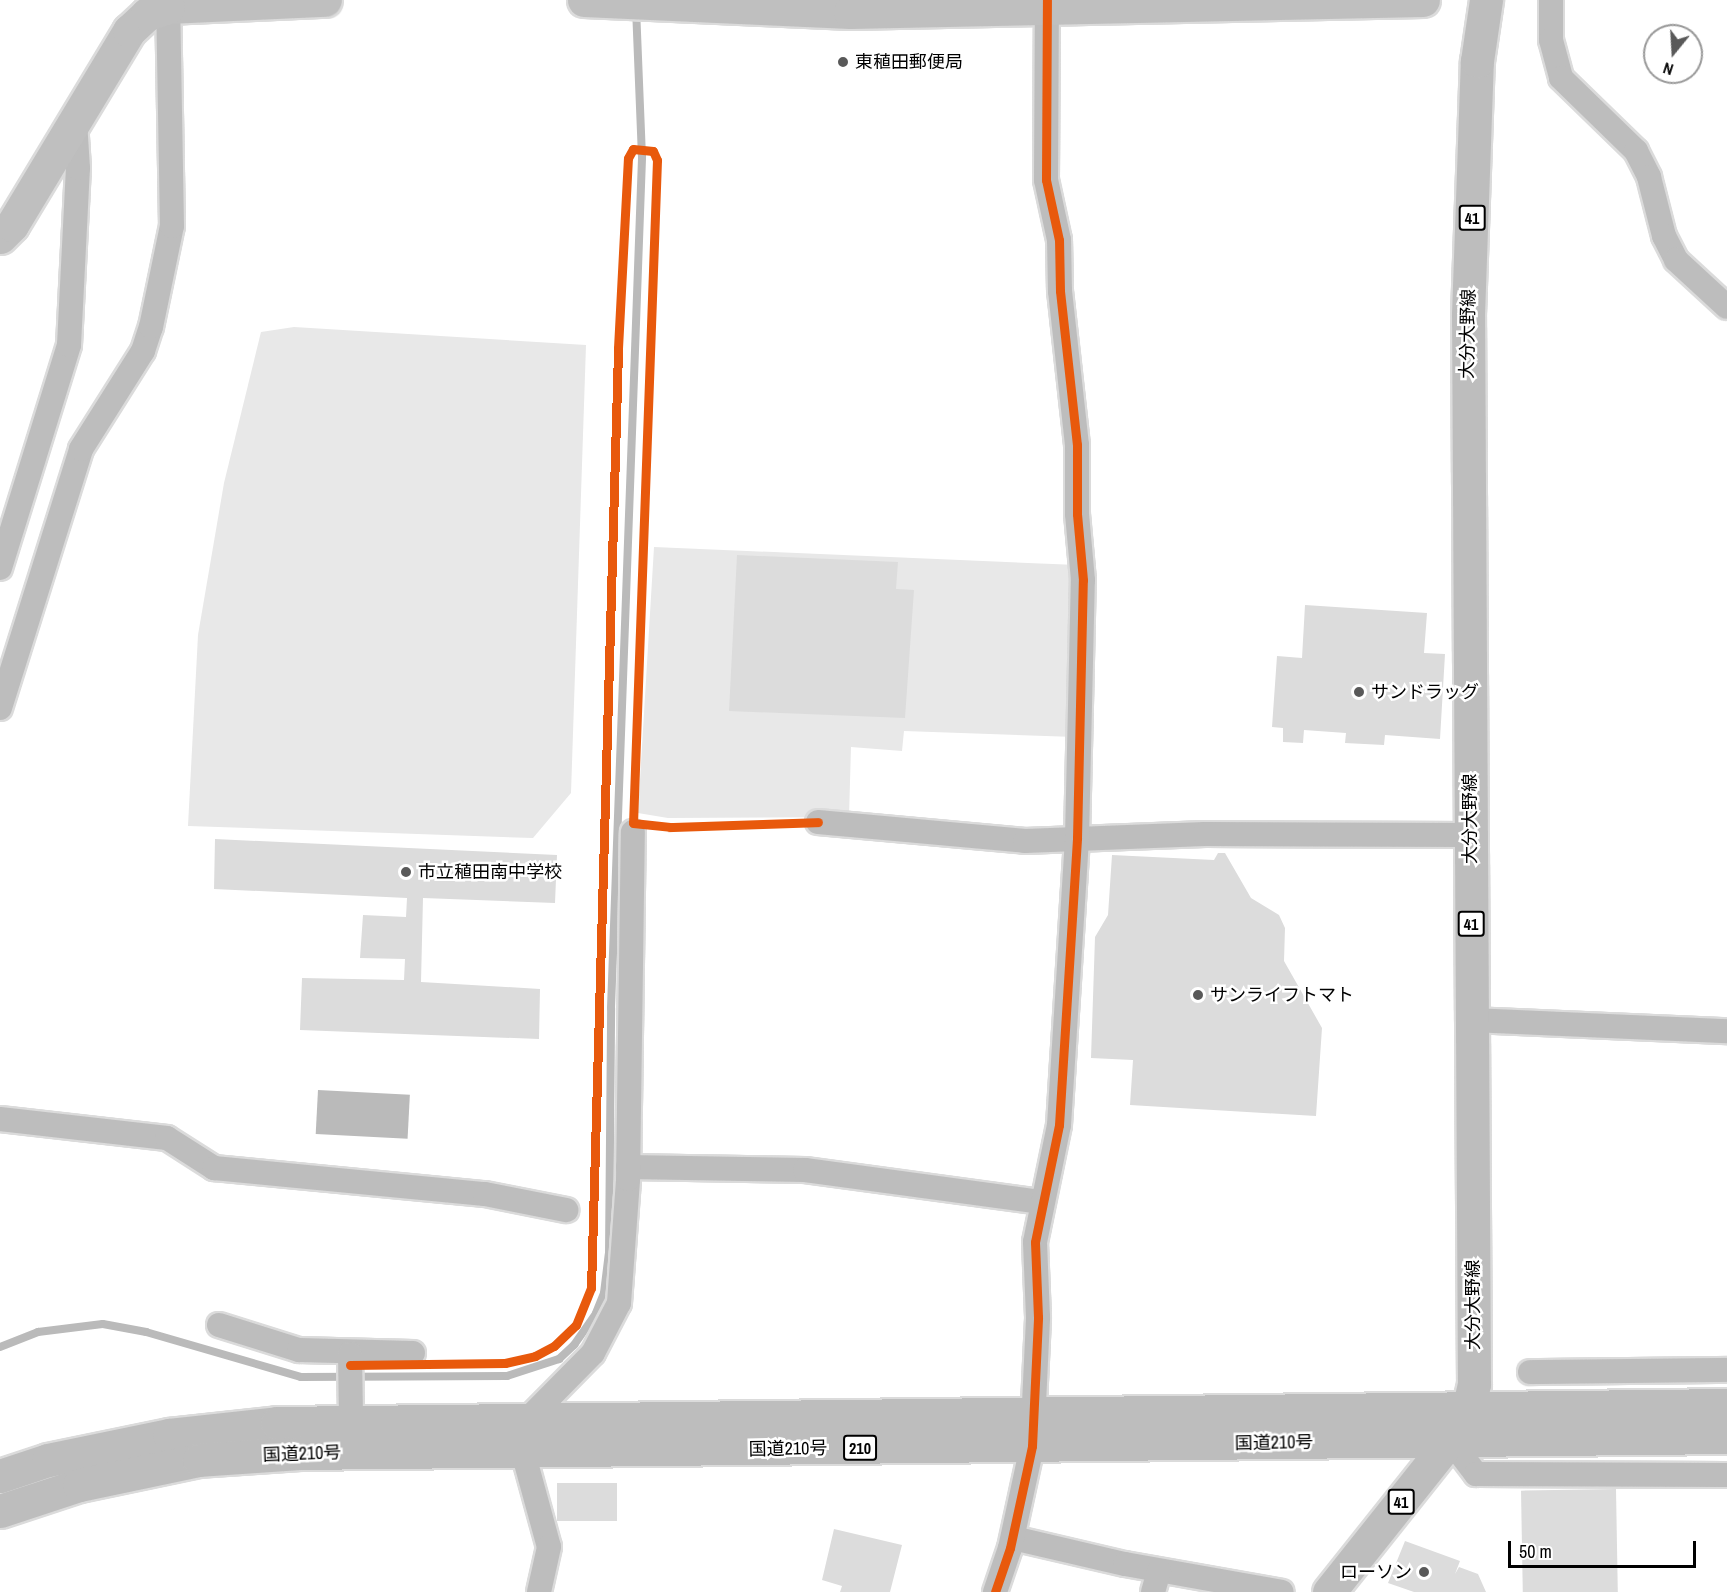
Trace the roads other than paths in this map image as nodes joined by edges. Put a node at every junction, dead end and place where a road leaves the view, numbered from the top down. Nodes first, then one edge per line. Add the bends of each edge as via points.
1 (325, 0) edge
2 (605, 0) edge
3 (1423, 0) edge
4 (1485, 0) edge
5 (1551, 0) edge
6 (168, 4) edge
7 (1046, 4) edge
8 (75, 121) junction
9 (0, 237) edge
10 (1727, 307) edge
11 (0, 568) edge
12 (0, 708) edge
13 (818, 822) dead end
14 (633, 832) dead end
15 (1470, 835) junction
16 (1077, 838) junction
17 (1472, 1020) junction
18 (1727, 1032) edge
19 (0, 1119) edge
20 (628, 1167) junction
21 (1042, 1202) junction
22 (566, 1210) dead end
23 (219, 1325) dead end
24 (413, 1353) dead end
25 (350, 1362) junction
26 (1727, 1370) edge
27 (1530, 1372) dead end
28 (1727, 1405) edge
29 (350, 1408) junction
30 (1468, 1410) junction
31 (1033, 1431) junction
32 (525, 1436) junction
33 (1727, 1437) edge
34 (1450, 1440) junction
35 (1727, 1475) edge
36 (0, 1476) edge
37 (0, 1511) edge
38 (1013, 1538) junction
39 (1156, 1581) edge
40 (539, 1592) edge
41 (995, 1592) edge
42 (1282, 1592) edge
43 (1329, 1592) edge

1 - 6 main road
2 - 7 main road via 850,12
3 - 7 main road
4 - 15 main road, 大分大野線 / 41 via 1477,61 1468,315
5 - 10 street via 1551,40 1561,78 1636,151 1649,177 1664,236 1676,260
6 - 8 main road via 147,14 129,31
6 - 12 street via 172,226 151,327 143,351 81,449
7 - 16 street via 1046,180 1059,240 1060,291 1077,445 1077,514 1083,580
8 - 9 main road via 12,225
8 - 11 street via 78,168 69,345
13 - 16 street via 1025,841
14 - 20 street
15 - 16 street via 1262,833
15 - 17 main road, 大分大野線 / 41
16 - 21 street via 1059,1125 1054,1166
17 - 18 street
17 - 30 main road, 大分大野線 / 41 via 1474,1374
19 - 22 street via 167,1138 214,1168 485,1194
20 - 21 street via 805,1170
20 - 32 street via 622,1285 612,1321 581,1367
21 - 31 street via 1035,1242 1038,1317
23 - 25 street
24 - 25 street
25 - 29 street
26 - 27 street
28 - 30 main road, 国道210号 / 210
29 - 32 main road, 国道210号 / 210
29 - 36 main road, 国道210号 / 210 via 169,1435 48,1460
30 - 31 main road, 国道210号 / 210
30 - 34 main road, 大分大野線 / 41
31 - 32 main road, 国道210号 / 210
31 - 34 main road, 国道210号 / 210
31 - 38 street
32 - 37 main road, 国道210号 / 210 via 199,1460 79,1485
32 - 40 street via 549,1547
33 - 34 main road, 国道210号 / 210
34 - 35 street via 1476,1474
34 - 43 main road, 大分大野線 / 41
38 - 39 street
38 - 41 street
39 - 42 street

